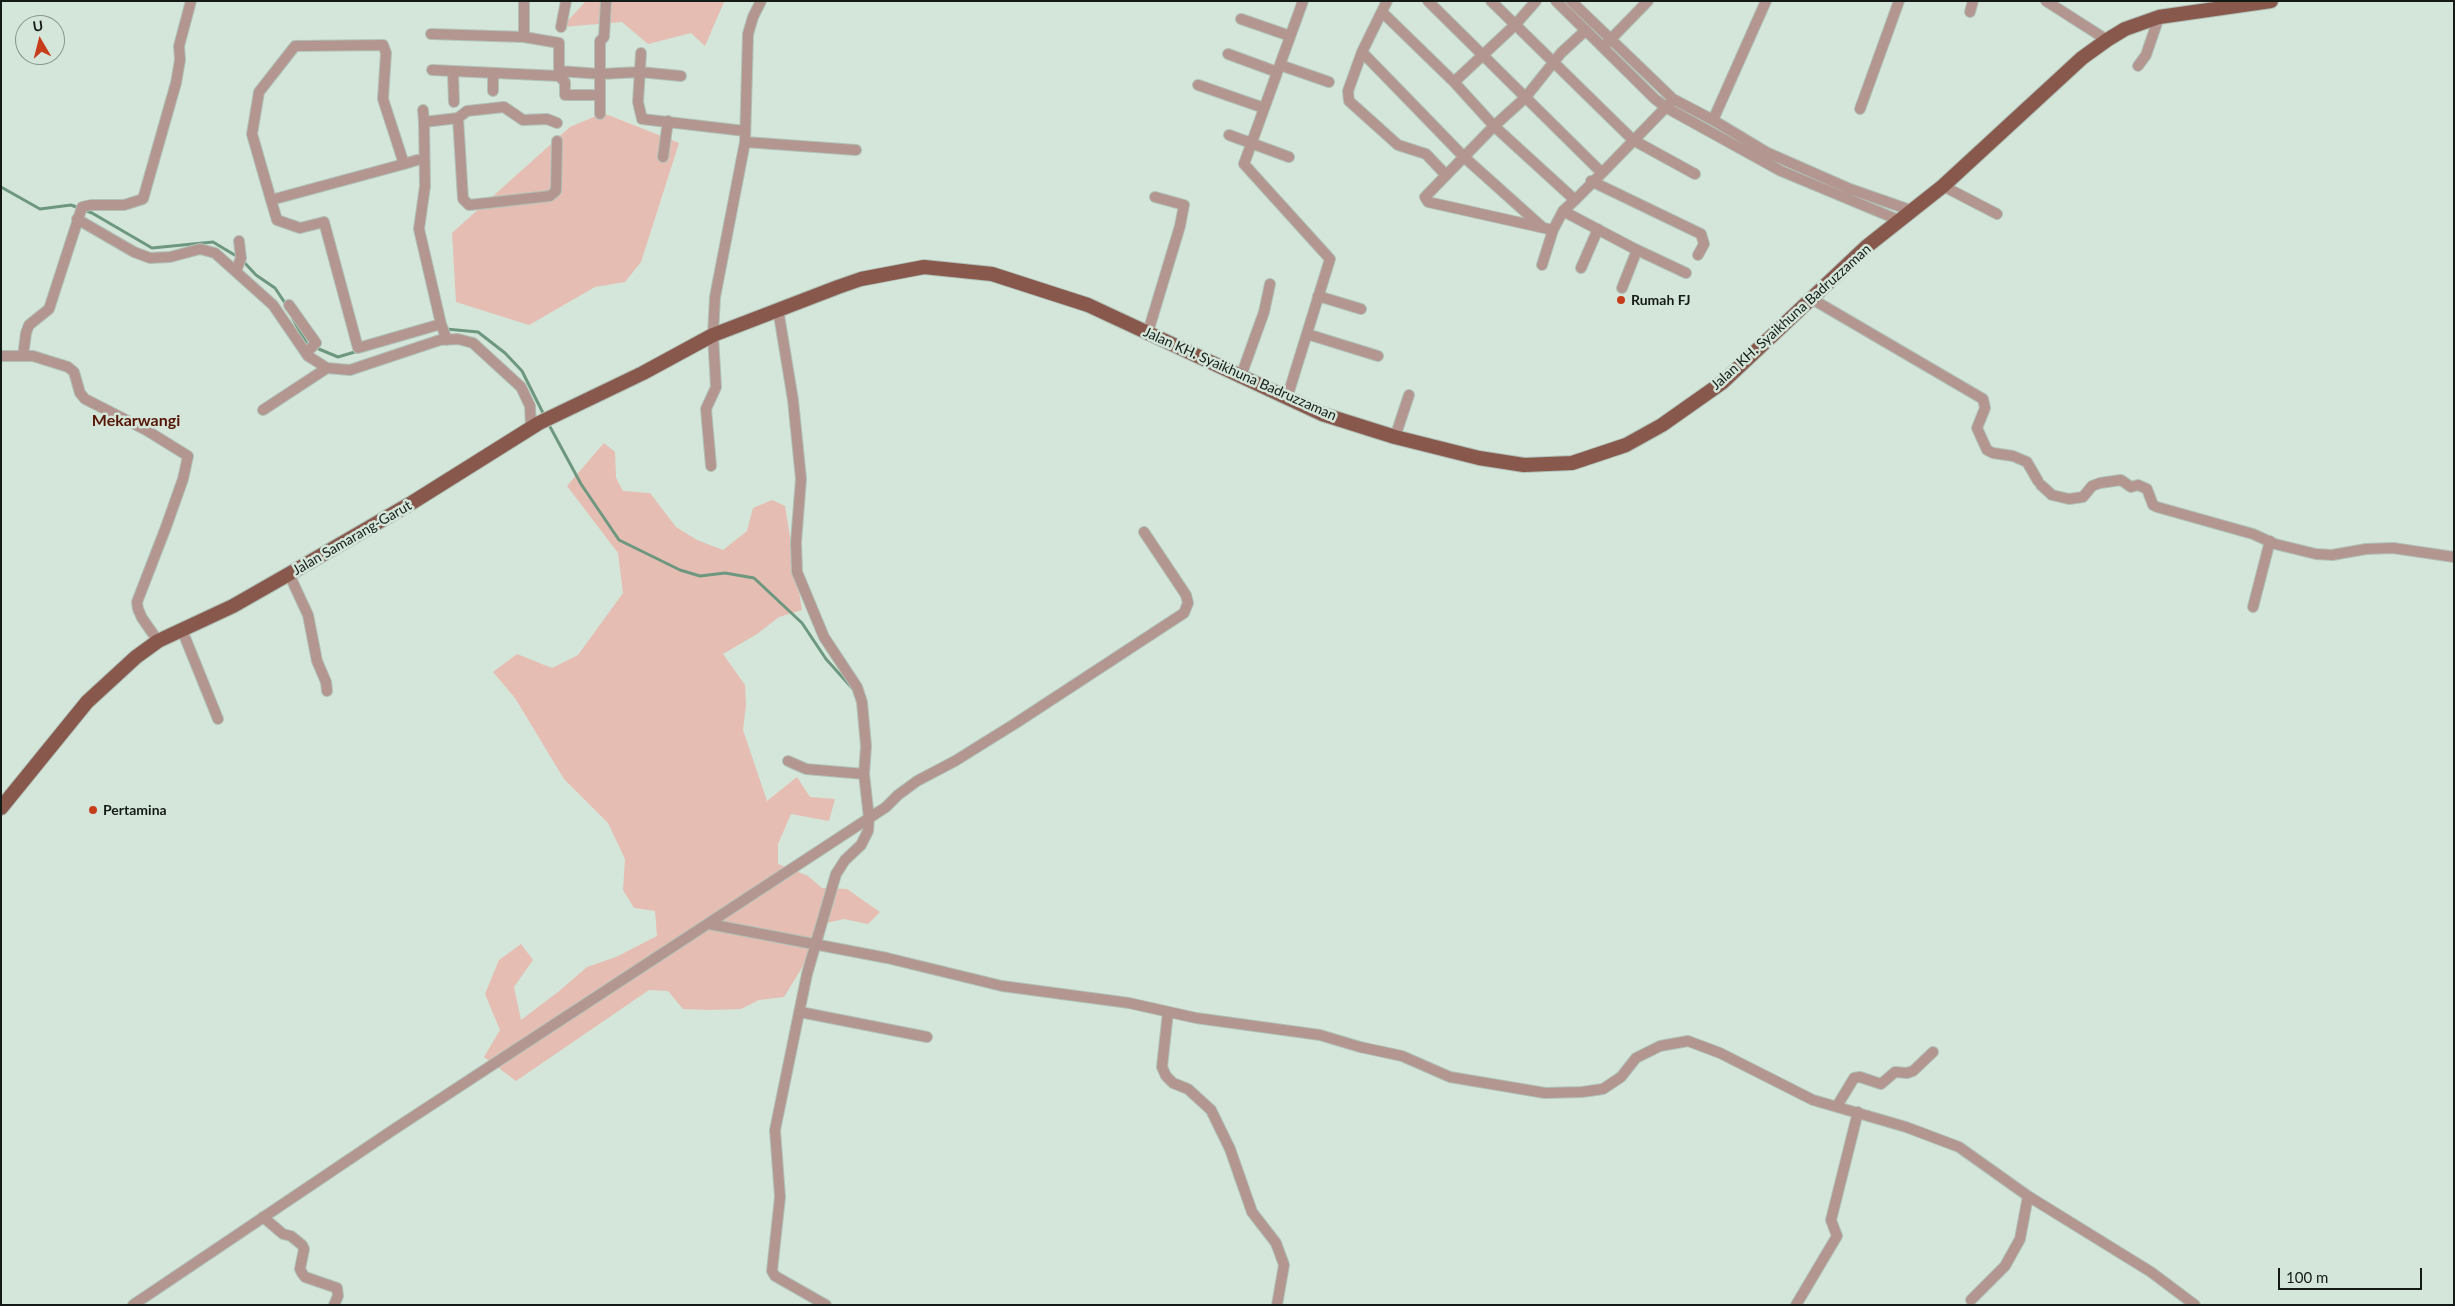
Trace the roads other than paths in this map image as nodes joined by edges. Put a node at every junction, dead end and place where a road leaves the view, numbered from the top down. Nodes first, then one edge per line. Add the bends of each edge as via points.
1 (191, 1) edge
2 (523, 1) edge
3 (566, 1) edge
4 (606, 1) edge
5 (761, 1) edge
6 (1302, 1) edge
7 (1387, 1) edge
8 (1428, 1) edge
9 (1491, 1) edge
10 (1536, 1) edge
11 (1556, 1) edge
12 (1571, 1) edge
13 (1648, 1) edge
14 (1766, 1) edge
15 (1899, 1) edge
16 (1973, 1) edge
17 (2046, 1) edge
18 (2271, 1) edge
19 (2248, 3) edge
20 (1382, 12) junction
21 (1970, 12) dead end
22 (2159, 17) junction
23 (1241, 19) dead end
24 (1515, 24) junction
25 (1586, 30) junction
26 (431, 34) dead end
27 (560, 34) junction
28 (1290, 36) junction
29 (524, 38) junction
30 (2107, 40) junction
31 (1607, 44) junction
32 (1362, 52) junction
33 (641, 53) dead end
34 (1228, 54) dead end
35 (1482, 56) junction
36 (1554, 62) junction
37 (2138, 66) dead end
38 (1278, 68) junction
39 (432, 70) dead end
40 (453, 72) junction
41 (640, 72) junction
42 (493, 73) junction
43 (559, 73) junction
44 (601, 74) junction
45 (682, 76) dead end
46 (1329, 82) dead end
47 (1454, 82) junction
48 (1198, 85) dead end
49 (493, 90) dead end
50 (600, 95) junction
51 (1524, 98) junction
52 (454, 102) dead end
53 (1670, 103) junction
54 (1264, 108) junction
55 (1860, 109) dead end
56 (423, 110) dead end
57 (600, 114) dead end
58 (458, 118) junction
59 (1714, 120) junction
60 (424, 122) junction
61 (668, 122) junction
62 (557, 123) dead end
63 (1494, 126) junction
64 (745, 130) junction
65 (1229, 135) dead end
66 (1633, 140) junction
67 (557, 141) dead end
68 (745, 142) junction
69 (1251, 143) junction
70 (856, 150) dead end
71 (1289, 157) dead end
72 (1464, 157) junction
73 (663, 158) dead end
74 (417, 160) dead end
75 (404, 164) junction
76 (1602, 173) junction
77 (1695, 174) dead end
78 (1446, 175) junction
79 (1592, 181) junction
80 (1943, 186) junction
81 (1155, 197) dead end
82 (271, 200) junction
83 (1576, 200) junction
84 (1564, 211) junction
85 (1913, 211) junction
86 (79, 214) junction
87 (1997, 214) dead end
88 (1901, 221) junction
89 (1547, 228) junction
90 (1598, 229) junction
91 (239, 241) dead end
92 (1637, 250) junction
93 (1698, 255) dead end
94 (239, 265) junction
95 (1542, 265) dead end
96 (1581, 268) dead end
97 (1686, 273) dead end
98 (1270, 284) dead end
99 (1622, 288) dead end
100 (1318, 296) junction
101 (1812, 299) junction
102 (289, 305) dead end
103 (778, 309) junction
104 (1361, 309) dead end
105 (441, 324) junction
106 (1148, 332) junction
107 (1307, 334) junction
108 (713, 336) junction
109 (446, 338) junction
110 (310, 349) junction
111 (1, 356) edge
112 (23, 356) junction
113 (1378, 356) dead end
114 (327, 368) junction
115 (1241, 376) junction
116 (1409, 395) dead end
117 (1287, 398) junction
118 (263, 410) dead end
119 (564, 410) joint
120 (535, 425) junction
121 (1395, 437) junction
122 (710, 466) dead end
123 (1144, 532) dead end
124 (2270, 542) junction
125 (2454, 557) edge
126 (289, 574) junction
127 (2253, 607) dead end
128 (182, 630) junction
129 (158, 642) junction
130 (326, 691) dead end
131 (218, 719) dead end
132 (788, 761) dead end
133 (864, 774) junction
134 (1, 808) edge
135 (869, 818) junction
136 (709, 924) junction
137 (816, 944) junction
138 (800, 1012) junction
139 (1168, 1012) junction
140 (927, 1037) dead end
141 (1933, 1052) dead end
142 (1837, 1106) junction
143 (1858, 1112) junction
144 (2028, 1196) junction
145 (263, 1217) junction
146 (1971, 1300) dead end
147 (133, 1305) edge
148 (334, 1305) edge
149 (826, 1305) edge
150 (1277, 1305) edge
151 (1796, 1305) edge
152 (2195, 1305) edge

1 - 86 street via 179,46 176,83 143,199 124,206 91,205
2 - 29 street
3 - 27 street
4 - 44 street via 604,37 600,41
5 - 64 street via 752,17 748,34
6 - 28 street
7 - 20 street
8 - 35 street
9 - 24 street
10 - 24 street
11 - 25 street
12 - 31 street
13 - 31 street
14 - 59 street
15 - 55 street
16 - 21 street
17 - 30 street
18 - 19 main road, Jalan KH. Syaikhuna Badruzzaman
19 - 22 main road, Jalan KH. Syaikhuna Badruzzaman
20 - 32 street
20 - 47 street
22 - 30 main road, Jalan KH. Syaikhuna Badruzzaman via 2125,29
22 - 37 street via 2146,55
23 - 28 street
24 - 35 street
24 - 36 street
25 - 31 street
25 - 36 street
26 - 29 street
27 - 29 street
27 - 43 street
28 - 38 street
30 - 80 main road, Jalan KH. Syaikhuna Badruzzaman via 2082,58
31 - 53 street via 1655,99
32 - 72 street
32 - 78 street via 1348,91 1351,104 1398,145 1426,154
33 - 41 street
34 - 38 street
35 - 47 street
35 - 51 street
36 - 51 street
36 - 66 street
38 - 46 street
38 - 54 street
39 - 40 street
40 - 42 street
40 - 52 street
41 - 44 street
41 - 45 street
41 - 61 street via 638,102 642,119
42 - 43 street
42 - 49 street
43 - 44 street
43 - 50 street via 565,82 565,95
44 - 50 street
47 - 63 street
48 - 54 street
50 - 57 street
51 - 63 street
51 - 76 street
53 - 59 street
53 - 66 street
53 - 88 street via 1781,171
54 - 69 street
56 - 60 street
58 - 60 street
58 - 62 street via 467,111 504,107 523,120 547,118
58 - 67 street via 463,199 469,205 550,196 556,191
59 - 85 street via 1766,152 1850,189
60 - 105 street via 425,186 419,229
61 - 64 street
61 - 73 street
63 - 72 street
63 - 83 street
64 - 68 street
65 - 69 street
66 - 76 street
66 - 77 street
68 - 70 street
68 - 108 street via 715,297
69 - 71 street
69 - 100 street via 1244,164 1330,259
72 - 78 street
72 - 89 street
74 - 75 street
75 - 82 street
75 - 82 street via 383,99 386,53 383,45 295,46 259,92 252,134
76 - 79 street
78 - 89 street via 1426,194 1428,202
79 - 83 street
79 - 93 street via 1702,234 1704,244
80 - 85 main road, Jalan KH. Syaikhuna Badruzzaman
80 - 87 street
81 - 106 street via 1184,205
82 - 105 street via 277,220 300,228 324,222 358,348
83 - 84 street
84 - 89 street
84 - 90 street
85 - 88 main road, Jalan KH. Syaikhuna Badruzzaman
86 - 94 street via 134,252 150,258 170,257 200,249
86 - 112 street via 48,309 26,332
88 - 101 main road, Jalan KH. Syaikhuna Badruzzaman via 1866,247
89 - 95 street
90 - 92 street
90 - 96 street
91 - 94 street
92 - 97 street
92 - 99 street
94 - 110 street
98 - 115 street via 1264,312
100 - 104 street
100 - 107 street
101 - 121 main road, Jalan KH. Syaikhuna Badruzzaman via 1723,382 1662,425 1626,445 1599,455 1572,463 1524,465 1479,458
101 - 124 street via 1983,400 1985,408 1977,428 1987,450 2027,462 2039,483 2056,497 2077,499 2092,486 2121,480 2147,489 2153,505 2157,507
102 - 110 street
103 - 106 main road, Jalan KH. Syaikhuna Badruzzaman via 861,279 924,267 992,274 1013,280 1088,305
103 - 108 main road, Jalan KH. Syaikhuna Badruzzaman
103 - 133 street via 794,400 801,479 797,572 824,637 860,695 866,737
105 - 109 street
106 - 115 main road, Jalan KH. Syaikhuna Badruzzaman
107 - 113 street
107 - 117 street
108 - 119 main road, Jalan KH. Syaikhuna Badruzzaman
108 - 122 street via 716,387 706,409
109 - 114 street via 350,370
109 - 120 street via 473,343 521,387
110 - 114 street
111 - 112 street
112 - 129 street via 43,358 68,367 74,372 85,399 188,456 183,479 137,602 142,618
114 - 118 street
115 - 117 main road, Jalan KH. Syaikhuna Badruzzaman
116 - 121 street
117 - 121 main road, Jalan KH. Syaikhuna Badruzzaman via 1322,414
119 - 120 main road, Jalan Samarang-Garut
120 - 126 main road, Jalan Samarang-Garut via 413,502
123 - 135 street via 1186,596 1188,603 1184,612 1001,732 917,781
124 - 125 street via 2316,554 2393,548
124 - 127 street
126 - 128 main road, Jalan Samarang-Garut
126 - 130 street via 308,615
128 - 129 main road, Jalan Samarang-Garut
128 - 131 street
129 - 134 main road, Jalan Samarang-Garut via 87,702
132 - 133 street via 806,769
133 - 135 street
135 - 136 street
135 - 137 street via 868,831 861,845 836,874
136 - 137 street
136 - 145 street
137 - 138 street
137 - 139 street via 1002,986 1129,1003
138 - 140 street
138 - 149 street via 775,1130 780,1197 772,1271 775,1276
139 - 142 street via 1320,1035 1360,1048 1402,1056 1450,1077 1545,1093 1603,1089 1621,1076 1636,1058 1660,1046 1688,1042 1720,1053 1813,1100
139 - 150 street via 1162,1067 1173,1083 1188,1089 1211,1110 1230,1149 1252,1212 1276,1243 1284,1265
141 - 142 street via 1913,1071 1895,1072 1881,1084 1854,1078
142 - 143 street
143 - 144 street via 1959,1147
143 - 151 street via 1831,1220 1837,1236 1835,1244
144 - 146 street via 2020,1239 2005,1266
144 - 152 street via 2151,1272
145 - 147 street
145 - 148 street via 302,1245 300,1269 305,1277 337,1288

